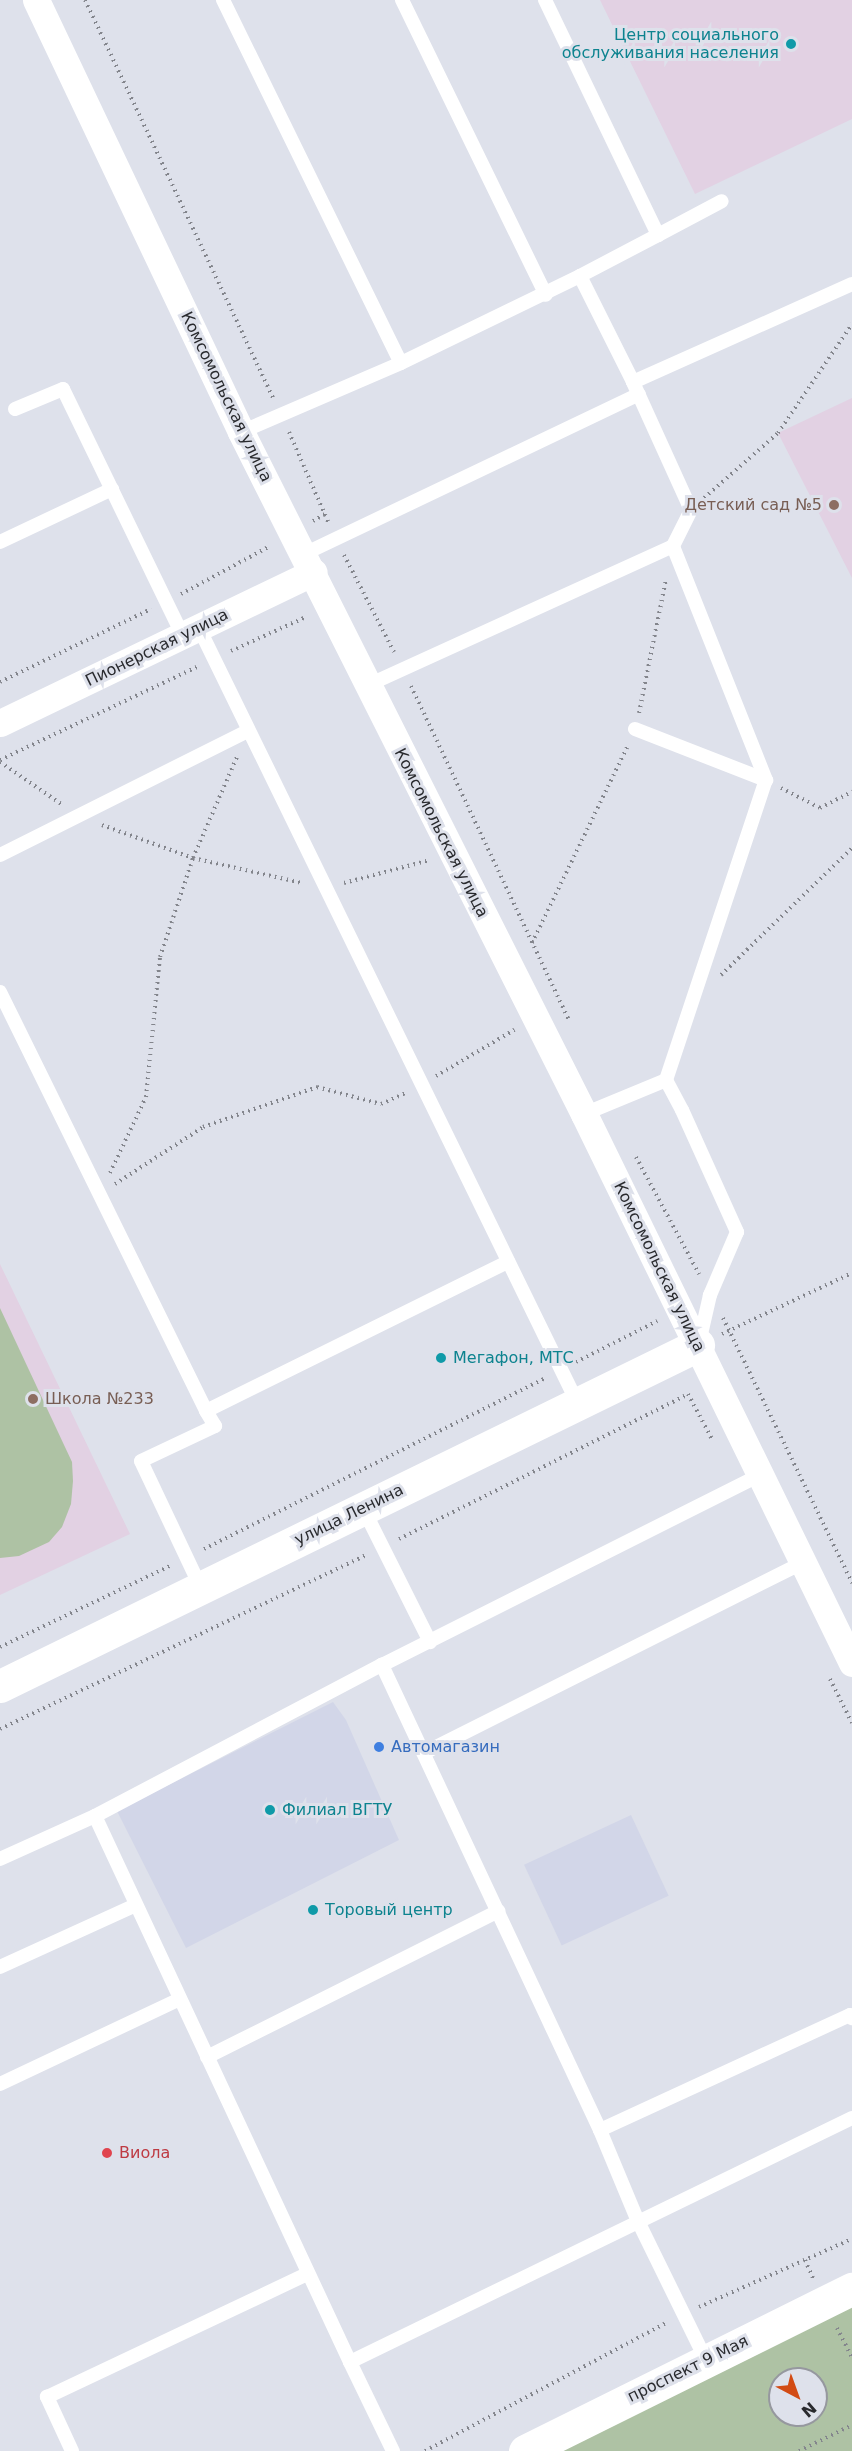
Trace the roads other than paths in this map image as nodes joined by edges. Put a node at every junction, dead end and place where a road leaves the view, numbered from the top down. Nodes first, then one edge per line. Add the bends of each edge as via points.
1 (36, 0) edge
2 (224, 0) edge
3 (402, 0) edge
4 (545, 0) edge
5 (722, 201) dead end
6 (658, 235) junction
7 (580, 276) junction
8 (852, 284) edge
9 (546, 295) junction
10 (401, 363) junction
11 (636, 388) junction
12 (15, 409) dead end
13 (241, 432) junction
14 (112, 489) junction
15 (0, 542) edge
16 (673, 546) junction
17 (309, 563) junction
18 (191, 632) junction
19 (366, 686) junction
20 (0, 723) edge
21 (635, 729) road end
22 (248, 731) junction
23 (766, 780) junction
24 (0, 855) edge
25 (0, 992) edge
26 (666, 1080) junction
27 (584, 1114) junction
28 (508, 1262) junction
29 (699, 1345) junction
30 (578, 1404) junction
31 (206, 1412) junction
32 (759, 1475) junction
33 (363, 1508) junction
34 (801, 1563) junction
35 (201, 1587) junction
36 (430, 1642) junction
37 (852, 1662) edge
38 (382, 1665) junction
39 (0, 1686) edge
40 (424, 1753) junction
41 (95, 1816) junction
42 (0, 1859) edge
43 (136, 1905) junction
44 (499, 1911) junction
45 (0, 1967) edge
46 (180, 1999) junction
47 (852, 2018) edge
48 (207, 2057) junction
49 (0, 2084) edge
50 (852, 2118) edge
51 (600, 2130) junction
52 (637, 2219) junction
53 (308, 2274) junction
54 (852, 2289) edge
55 (706, 2360) junction
56 (350, 2362) junction
57 (72, 2451) edge
58 (393, 2451) edge
59 (525, 2451) edge

1 - 13 street, Комсомольская улица
2 - 10 lane
3 - 9 lane
4 - 6 lane
5 - 6 lane
6 - 7 lane
7 - 9 lane
7 - 11 lane
8 - 11 lane
9 - 10 lane
10 - 13 lane
11 - 16 lane via 691,510
11 - 17 lane via 335,539
12 - 14 lane via 63,389
13 - 17 street, Комсомольская улица
14 - 15 lane
14 - 18 lane via 167,601
16 - 19 lane
16 - 23 lane
17 - 18 street, Пионерская улица
17 - 19 street, Комсомольская улица
18 - 20 street, Пионерская улица
18 - 22 lane via 214,659
19 - 27 street, Комсомольская улица
21 - 23 lane
22 - 24 lane
22 - 28 lane
23 - 26 lane
25 - 31 lane
26 - 27 lane
26 - 29 lane via 737,1232 710,1295
27 - 29 street, Комсомольская улица
28 - 30 lane
28 - 31 lane
29 - 30 street, улица Ленина
29 - 32 street, Комсомольская улица
30 - 33 street, улица Ленина
31 - 35 lane via 215,1426 141,1461
32 - 34 street, Комсомольская улица
32 - 36 lane
33 - 35 street, улица Ленина
33 - 36 lane
34 - 37 street, Комсомольская улица
34 - 40 lane
35 - 39 street, улица Ленина
36 - 38 lane
38 - 40 lane
38 - 41 lane
40 - 44 lane
41 - 42 lane
41 - 43 lane
43 - 45 lane
43 - 46 lane
44 - 48 lane
44 - 51 lane
46 - 48 lane
46 - 49 lane
47 - 51 lane via 850,2015
48 - 53 lane
50 - 52 lane
51 - 52 lane
52 - 55 lane
52 - 56 lane
53 - 56 lane
53 - 57 lane via 47,2397
54 - 55 street, проспект 9 Мая
55 - 59 street, проспект 9 Мая
56 - 58 lane

